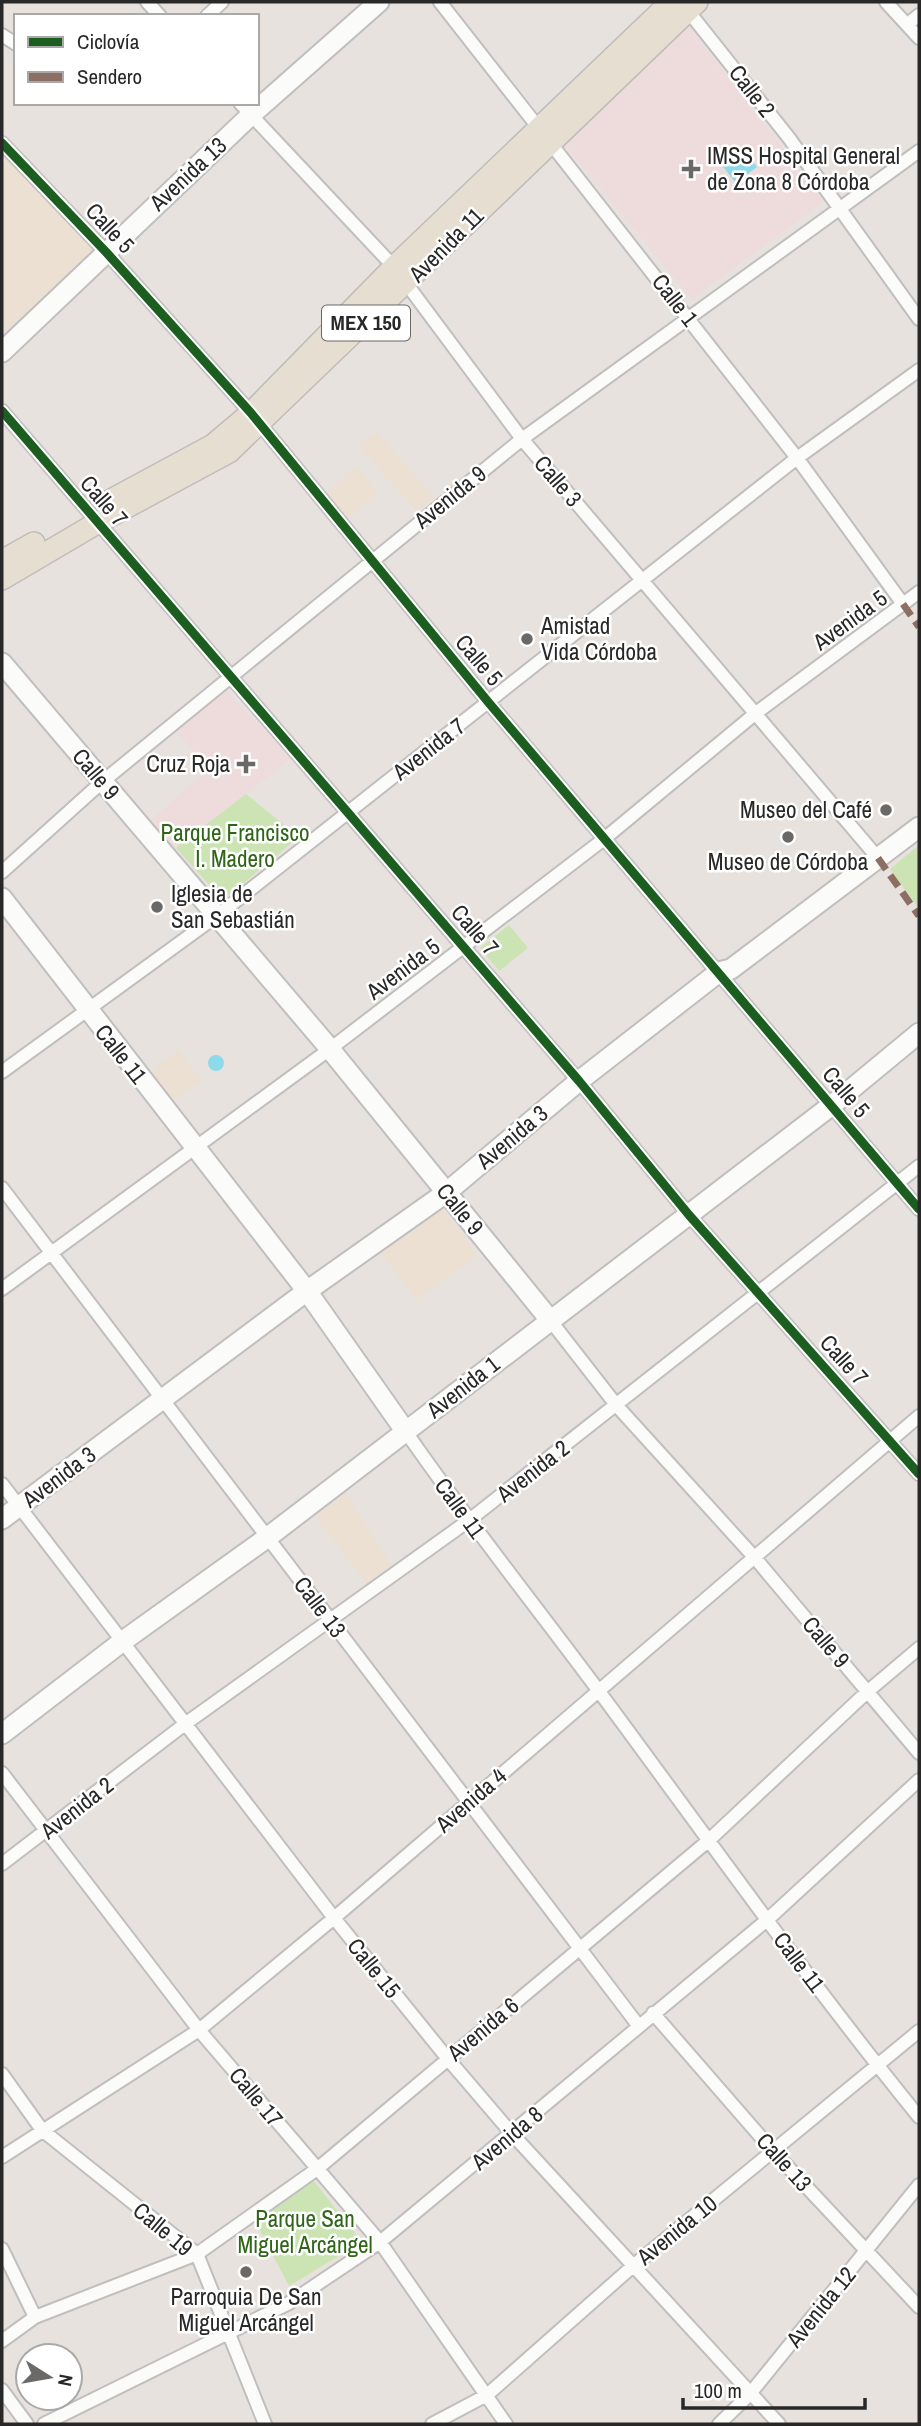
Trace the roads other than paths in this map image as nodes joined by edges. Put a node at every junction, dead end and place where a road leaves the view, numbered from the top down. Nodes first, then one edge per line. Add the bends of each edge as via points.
1 (222, 2) edge
2 (379, 2) edge
3 (440, 2) edge
4 (886, 2) edge
5 (684, 4) edge
6 (208, 14) edge
7 (919, 15) edge
8 (908, 24) junction
9 (919, 38) edge
10 (259, 99) edge
11 (246, 109) edge
12 (545, 133) junction
13 (2, 143) edge
14 (919, 151) edge
15 (839, 209) junction
16 (106, 252) junction
17 (401, 276) junction
18 (688, 317) junction
19 (919, 319) edge
20 (2, 352) edge
21 (919, 370) edge
22 (2, 411) edge
23 (256, 419) junction
24 (522, 439) junction
25 (797, 457) junction
26 (92, 518) junction
27 (2, 561) edge
28 (372, 561) junction
29 (642, 578) junction
30 (2, 579) edge
31 (919, 592) edge
32 (903, 604) junction
33 (3, 666) edge
34 (232, 677) junction
35 (489, 703) junction
36 (756, 713) junction
37 (102, 782) junction
38 (348, 812) junction
39 (919, 827) edge
40 (604, 839) junction
41 (878, 858) junction
42 (2, 872) edge
43 (2, 898) edge
44 (218, 915) junction
45 (464, 947) junction
46 (719, 972) junction
47 (88, 1010) junction
48 (919, 1033) edge
49 (330, 1049) junction
50 (2, 1072) edge
51 (579, 1081) junction
52 (832, 1105) junction
53 (193, 1147) junction
54 (919, 1166) edge
55 (897, 1183) junction
56 (2, 1188) edge
57 (447, 1192) junction
58 (919, 1209) edge
59 (689, 1215) junction
60 (49, 1252) junction
61 (2, 1289) edge
62 (307, 1291) junction
63 (758, 1294) junction
64 (550, 1320) junction
65 (161, 1400) junction
66 (617, 1406) junction
67 (919, 1416) edge
68 (406, 1432) junction
69 (891, 1441) junction
70 (919, 1474) edge
71 (2, 1484) edge
72 (19, 1506) junction
73 (2, 1519) edge
74 (468, 1521) junction
75 (268, 1538) junction
76 (755, 1558) junction
77 (329, 1620) junction
78 (123, 1640) junction
79 (919, 1648) edge
80 (597, 1689) junction
81 (867, 1692) junction
82 (185, 1724) junction
83 (2, 1734) edge
84 (919, 1753) edge
85 (2, 1773) edge
86 (919, 1780) edge
87 (467, 1803) junction
88 (46, 1832) junction
89 (708, 1841) junction
90 (2, 1864) edge
91 (334, 1919) junction
92 (767, 1920) junction
93 (578, 1950) junction
94 (653, 2013) junction
95 (638, 2025) junction
96 (199, 2030) junction
97 (919, 2031) edge
98 (448, 2059) junction
99 (878, 2067) junction
100 (2, 2074) edge
101 (919, 2117) edge
102 (42, 2130) junction
103 (513, 2135) junction
104 (773, 2151) junction
105 (2, 2157) edge
106 (317, 2169) junction
107 (919, 2185) edge
108 (380, 2242) junction
109 (2, 2249) edge
110 (866, 2252) junction
111 (197, 2255) junction
112 (634, 2266) junction
113 (919, 2307) edge
114 (35, 2317) junction
115 (228, 2333) junction
116 (2, 2341) edge
117 (2, 2389) edge
118 (487, 2395) junction
119 (749, 2395) junction
120 (27, 2424) edge
121 (44, 2424) edge
122 (265, 2424) edge
123 (432, 2424) edge
124 (506, 2424) edge
125 (719, 2424) edge
126 (779, 2424) edge

1 - 6 street
2 - 10 main road, Avenida 13
3 - 12 street, Calle 1
4 - 8 street
5 - 12 main road, Avenida 11 / MEX 150
5 - 15 street, Calle 2
7 - 8 street
8 - 9 street
11 - 16 main road, Avenida 13
11 - 17 street, Calle 3
12 - 17 main road, Avenida 11 / MEX 150
12 - 18 street, Calle 1
13 - 16 street, Calle 5
14 - 15 street, Avenida 9
15 - 18 street, Avenida 9
15 - 19 street, Calle 2
16 - 20 main road, Avenida 13
16 - 23 street, Calle 5
17 - 23 main road, Avenida 11 / MEX 150
17 - 24 street, Calle 3
18 - 24 street, Avenida 9
18 - 25 street, Calle 1
21 - 25 street, Avenida 7
22 - 26 street, Calle 7
23 - 26 main road, Avenida 11 / MEX 150 via 208,467
23 - 28 street, Calle 5
24 - 28 street, Avenida 9
24 - 29 street, Calle 3
25 - 29 street, Avenida 7
25 - 32 street, Calle 1
26 - 27 main road, Avenida 11 / MEX 150
26 - 30 main road, Avenida 11 / MEX 150
26 - 34 street, Calle 7
28 - 34 street, Avenida 9
28 - 35 street, Calle 5
29 - 35 street, Avenida 7
29 - 36 street, Calle 3
31 - 32 street, Avenida 5
32 - 36 street, Avenida 5
33 - 37 main road, Calle 9
34 - 37 street, Avenida 9
34 - 38 street, Calle 7
35 - 38 street, Avenida 7
35 - 40 street, Calle 5
36 - 40 street, Avenida 5
36 - 41 street, Calle 3
37 - 42 street, Avenida 9
37 - 44 main road, Calle 9
38 - 44 street, Avenida 7
38 - 45 street, Calle 7
39 - 41 main road, Avenida 3
40 - 45 street, Avenida 5
40 - 46 street, Calle 5
41 - 46 main road, Avenida 3 via 731,969
43 - 47 main road, Calle 11
44 - 47 street, Avenida 7
44 - 49 main road, Calle 9
45 - 49 street, Avenida 5
45 - 51 street, Calle 7
46 - 51 main road, Avenida 3
46 - 52 street, Calle 5
47 - 50 street, Avenida 7
47 - 53 main road, Calle 11
48 - 52 main road, Avenida 1
49 - 53 street, Avenida 5
49 - 57 main road, Calle 9
51 - 57 main road, Avenida 3
51 - 59 street, Calle 7
52 - 55 street, Calle 5
52 - 59 main road, Avenida 1
53 - 60 street, Avenida 5
53 - 62 main road, Calle 11
54 - 55 street, Avenida 2
55 - 58 street, Calle 5
55 - 63 street, Avenida 2
56 - 60 street, Calle 13
57 - 62 main road, Avenida 3
57 - 64 main road, Calle 9
59 - 63 street, Calle 7
59 - 64 main road, Avenida 1
60 - 61 street, Avenida 5
60 - 65 street, Calle 13
62 - 65 main road, Avenida 3
62 - 68 main road, Calle 11
63 - 66 street, Avenida 2
63 - 69 street, Calle 7
64 - 66 street, Calle 9
64 - 68 main road, Avenida 1
65 - 72 main road, Avenida 3
65 - 75 street, Calle 13
66 - 74 street, Avenida 2
66 - 76 street, Calle 9
67 - 69 street, Avenida 4
68 - 74 street, Calle 11
68 - 75 main road, Avenida 1
69 - 70 street, Calle 7
69 - 76 street, Avenida 4
71 - 72 street, Calle 15
72 - 73 main road, Avenida 3
72 - 78 street, Calle 15
74 - 77 street, Avenida 2
74 - 80 street, Calle 11
75 - 77 street, Calle 13
75 - 78 main road, Avenida 1
76 - 80 street, Avenida 4
76 - 81 street, Calle 9
77 - 82 street, Avenida 2
77 - 87 street, Calle 13
78 - 82 street, Calle 15
78 - 83 main road, Avenida 1
79 - 81 street, Avenida 6
80 - 87 street, Avenida 4
80 - 89 street, Calle 11
81 - 84 street, Calle 9
81 - 89 street, Avenida 6
82 - 88 street, Avenida 2
82 - 91 street, Calle 15
85 - 88 street, Calle 17
86 - 92 street, Avenida 8
87 - 91 street, Avenida 4
87 - 93 street, Calle 13
88 - 90 street, Avenida 2
88 - 96 street, Calle 17
89 - 92 street, Calle 11
89 - 93 street, Avenida 6
91 - 96 street, Avenida 4
91 - 98 street, Calle 15
92 - 94 street, Avenida 8
92 - 99 street, Calle 11
93 - 95 street, Calle 13
93 - 98 street, Avenida 6
94 - 95 street, Avenida 8
94 - 104 street, Calle 13
95 - 103 street, Avenida 8
96 - 102 street, Avenida 4
96 - 106 street, Calle 17
97 - 99 street, Avenida 10
98 - 103 street, Calle 15
98 - 106 street, Avenida 6
99 - 101 street, Calle 11
99 - 104 street, Avenida 10
100 - 102 street, Calle 19
102 - 105 street, Avenida 4
102 - 111 street, Calle 19
103 - 108 street, Avenida 8
103 - 112 street, Calle 15
104 - 110 street, Calle 13
104 - 112 street, Avenida 10
106 - 108 street, Calle 17
106 - 111 street, Avenida 6
107 - 110 street, Avenida 12
108 - 115 street, Avenida 8 via 289,2303
108 - 118 street, Calle 17
109 - 114 street
110 - 113 street, Calle 13
110 - 119 street, Avenida 12
111 - 114 street, Avenida 6
111 - 115 street, Calle 19
112 - 118 street, Avenida 10
112 - 119 street, Calle 15
114 - 116 street, Avenida 6
115 - 121 street, Avenida 8
115 - 122 street, Calle 19
117 - 120 street
118 - 123 street, Avenida 10
118 - 124 street, Calle 17
119 - 125 street, Avenida 12
119 - 126 street, Calle 15

